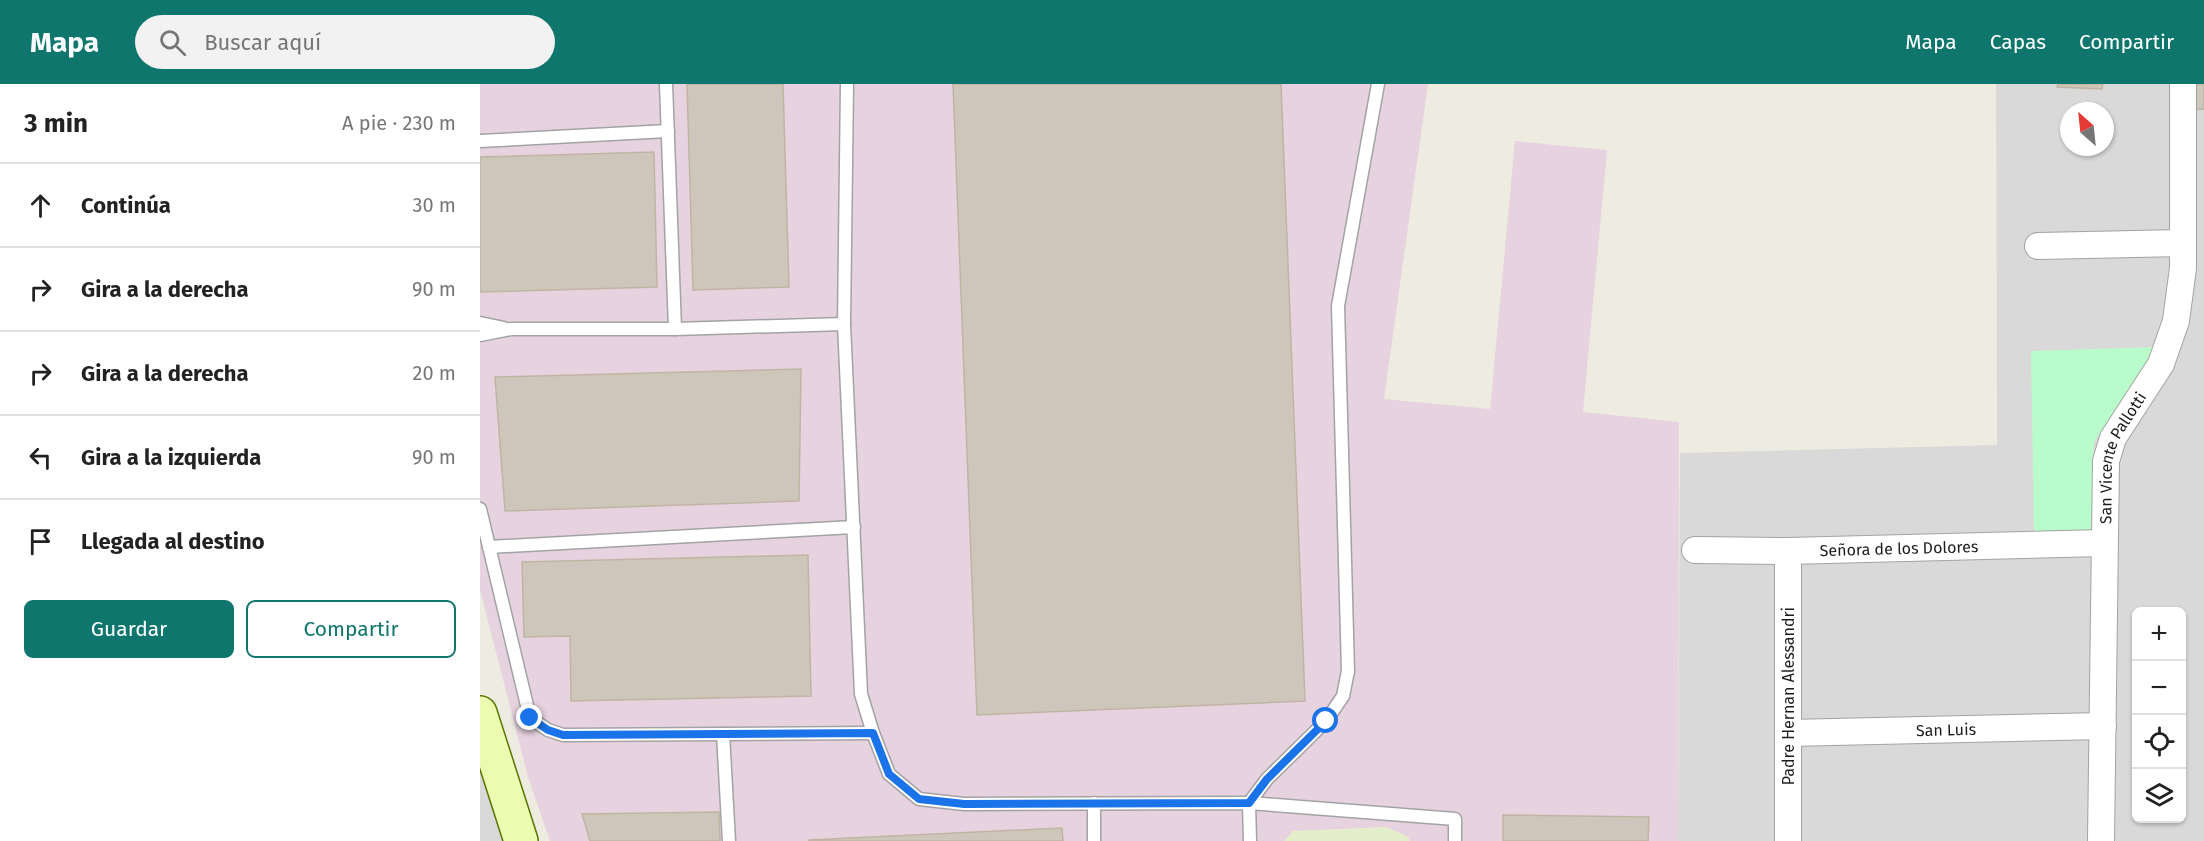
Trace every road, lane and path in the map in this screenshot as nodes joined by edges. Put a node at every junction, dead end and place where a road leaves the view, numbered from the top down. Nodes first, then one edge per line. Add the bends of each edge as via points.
1 (666, 84) edge
2 (847, 84) edge
3 (1378, 84) edge
4 (2183, 84) edge
5 (668, 131) junction
6 (480, 141) edge
7 (2183, 243) junction
8 (2038, 246) dead end
9 (480, 323) edge
10 (844, 324) junction
11 (511, 329) junction
12 (675, 329) junction
13 (480, 335) edge
14 (480, 509) edge
15 (854, 527) junction
16 (2103, 543) junction
17 (489, 547) junction
18 (1695, 550) dead end
19 (1788, 551) junction
20 (480, 713) edge
21 (2103, 726) junction
22 (873, 733) junction
23 (1788, 733) junction
24 (723, 734) junction
25 (1094, 803) junction
26 (1249, 803) junction
27 (521, 841) edge
28 (729, 841) edge
29 (1094, 841) edge
30 (1250, 841) edge
31 (1455, 841) edge
32 (1788, 841) edge
33 (2101, 841) edge

1 - 5 lane
2 - 10 lane
3 - 26 lane via 1338,306 1348,671 1343,696 1326,721 1267,779
4 - 7 street, San Vicente Pallotti
5 - 6 lane
5 - 12 lane
7 - 8 street
7 - 16 street, San Vicente Pallotti via 2181,293 2168,349 2108,450
9 - 11 lane
10 - 12 lane
10 - 15 lane
11 - 12 lane
11 - 13 lane
14 - 17 lane
15 - 17 lane
15 - 22 lane via 861,693
16 - 19 street, Señora de los Dolores
16 - 21 street, San Vicente Pallotti
17 - 24 lane via 530,718 563,735
18 - 19 street, Señora de los Dolores
19 - 23 street, Padre Hernan Alessandri
20 - 27 street
21 - 23 street, San Luis
21 - 33 street, San Vicente Pallotti
22 - 24 lane
22 - 25 lane via 889,774 919,799 964,804
23 - 32 street, Padre Hernan Alessandri
24 - 28 lane
25 - 26 lane
25 - 29 lane
26 - 30 lane
26 - 31 lane via 1455,819

